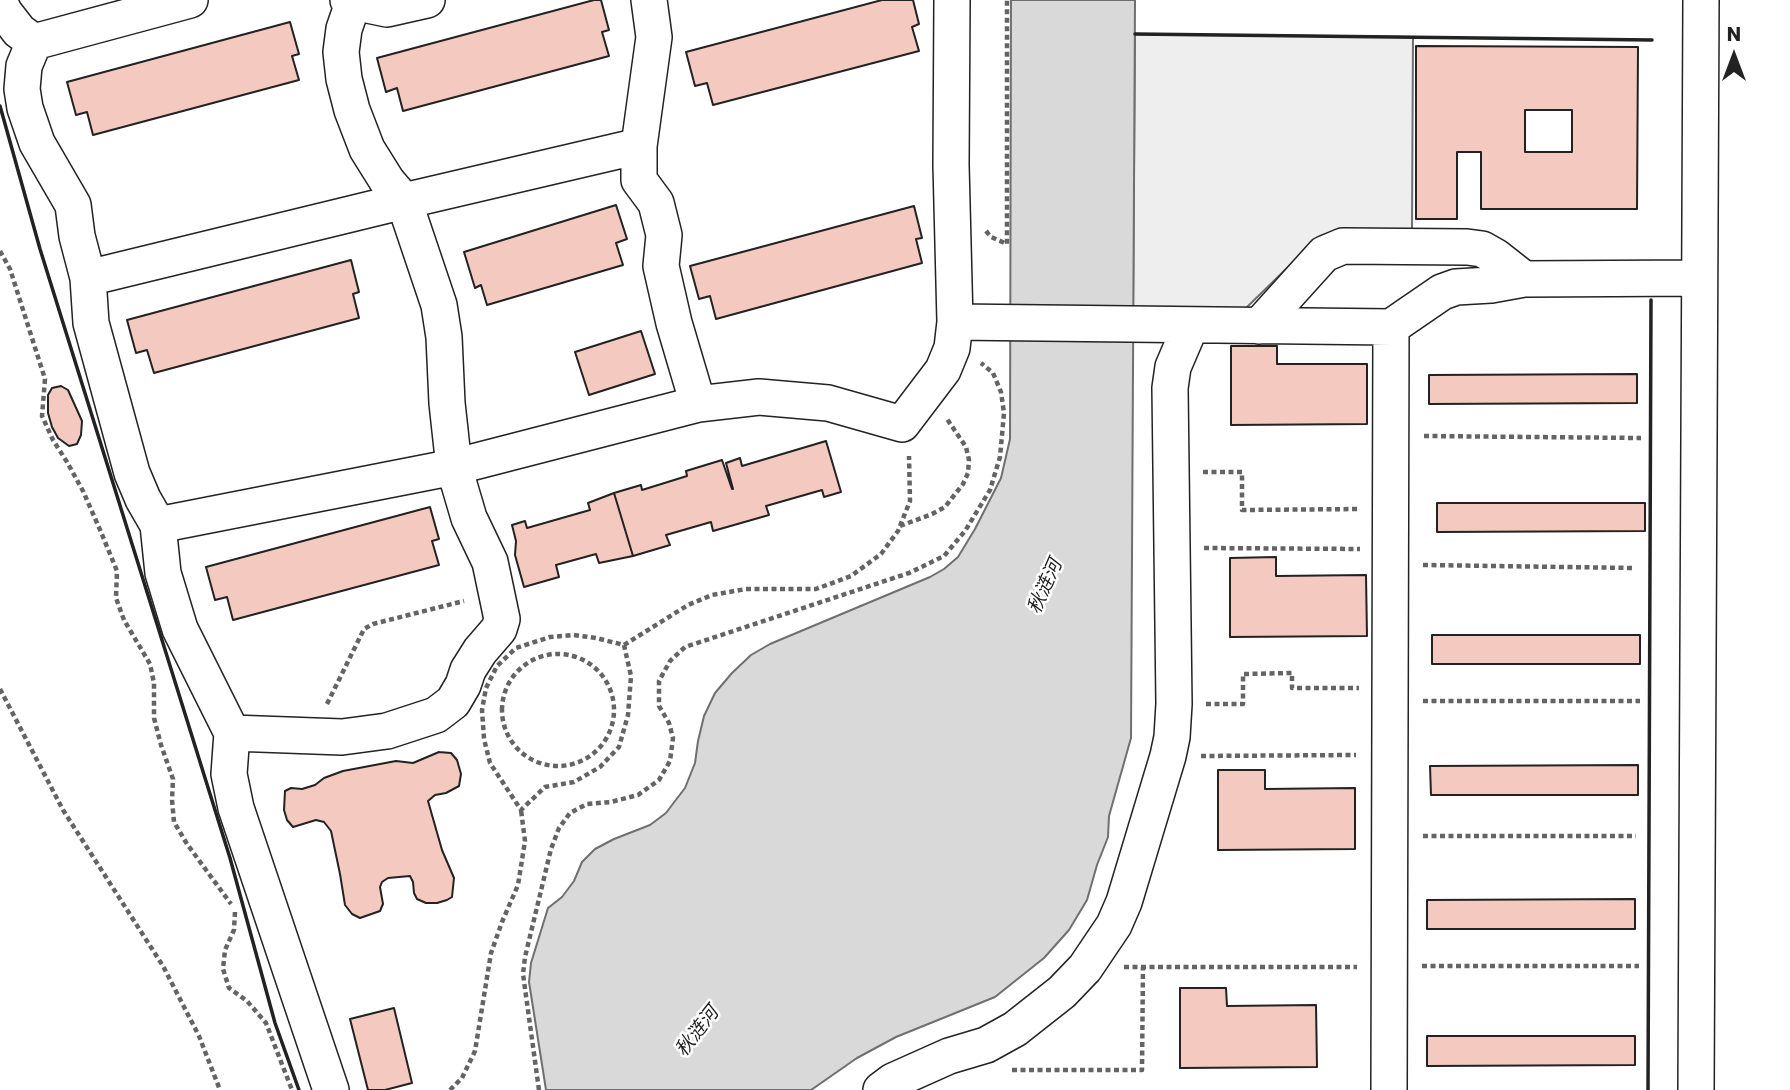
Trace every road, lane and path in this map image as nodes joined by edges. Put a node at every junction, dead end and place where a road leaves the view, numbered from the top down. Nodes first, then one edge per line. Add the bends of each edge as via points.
1 (190, 0) edge
2 (427, 0) edge
3 (649, 0) edge
4 (952, 0) edge
5 (1007, 0) edge
6 (1701, 0) edge
7 (351, 1) edge
8 (0, 3) edge
9 (34, 42) junction
10 (639, 146) junction
11 (404, 201) junction
12 (952, 217) junction
13 (0, 251) edge
14 (88, 278) junction
15 (1699, 278) junction
16 (1524, 279) junction
17 (1191, 325) junction
18 (1259, 326) junction
19 (1391, 327) junction
20 (953, 335) junction
21 (925, 394) junction
22 (698, 404) junction
23 (902, 424) junction
24 (1391, 436) junction
25 (1641, 438) dead end
26 (454, 467) junction
27 (1171, 472) junction
28 (1391, 509) junction
29 (158, 524) junction
30 (900, 526) junction
31 (1172, 548) junction
32 (1391, 557) junction
33 (1635, 568) dead end
34 (497, 592) junction
35 (624, 645) junction
36 (0, 689) edge
37 (1390, 694) junction
38 (1640, 701) dead end
39 (1174, 704) junction
40 (232, 733) junction
41 (610, 733) junction
42 (312, 736) junction
43 (622, 736) junction
44 (1390, 755) junction
45 (1168, 756) junction
46 (521, 810) junction
47 (1390, 836) junction
48 (1636, 836) dead end
49 (1143, 967) dead end
50 (999, 1070) dead end
51 (220, 1090) edge
52 (292, 1090) edge
53 (331, 1090) edge
54 (450, 1090) edge
55 (539, 1090) edge
56 (881, 1090) edge
57 (1389, 1090) edge
58 (1696, 1090) edge

1 - 9 street
2 - 7 street via 387,9
3 - 10 street via 654,37
4 - 12 street
5 - 12 path via 1007,244 969,218
6 - 15 street
7 - 11 street via 341,52 352,110 367,149
8 - 9 street via 19,31
9 - 14 street via 24,66 25,108 37,143 73,205
10 - 11 street
10 - 22 street via 639,180 656,203 664,235 661,266
11 - 14 street
11 - 26 street via 439,305
12 - 20 street
13 - 52 path via 45,379 42,415 101,532 117,571 116,598 124,621 150,664 154,718 173,779 174,822 235,910 223,969 229,988 247,1000 266,1023
14 - 29 street via 91,323 132,473
15 - 16 street
15 - 58 street
16 - 18 street via 1482,249 1343,246 1324,254
16 - 19 street via 1456,286
17 - 18 street
17 - 20 street via 999,322
17 - 27 street via 1173,367 1170,388
18 - 19 street
19 - 24 street
20 - 21 street via 943,370
20 - 55 path via 993,373 1004,413 1000,457 990,490 965,531 944,556 909,573 685,647 659,681 659,706 673,738 670,761 659,780 638,794 587,804 570,813 559,828 523,974
21 - 23 street
21 - 30 path via 966,447 968,473 945,507
22 - 23 street via 759,397 828,403
22 - 26 street
23 - 30 path via 909,453 910,501
24 - 25 path
24 - 28 street
26 - 29 street
26 - 34 street
27 - 28 path via 1242,472 1242,510
27 - 31 street
28 - 32 street
29 - 40 street via 163,573 180,629
30 - 35 path via 881,554 851,576 816,589 746,589 712,595
31 - 32 path
31 - 39 street
32 - 33 path
32 - 37 street
34 - 42 path via 365,629
34 - 42 street via 502,619 499,629 468,670 453,702 436,715 387,731
35 - 43 path via 631,676
35 - 46 path via 574,635 550,637 516,648 497,666 482,710 484,740 490,763
36 - 51 path via 63,810 163,966
37 - 38 path
37 - 39 path via 1292,688 1292,673 1243,674 1243,704
37 - 44 street
39 - 45 street
40 - 42 street
40 - 53 street via 229,774 236,808
41 - 41 path via 613,698 606,681 579,658 561,654 527,664 505,693 502,712 515,747 548,766 586,759
41 - 43 path
43 - 46 path via 600,767 574,782 545,787
44 - 45 path
44 - 47 street
45 - 56 street via 1124,902 1085,968 1015,1029
46 - 54 path via 525,841 518,885 491,953 475,1051 462,1078
47 - 48 path
47 - 57 street
49 - 50 path via 1142,1070

